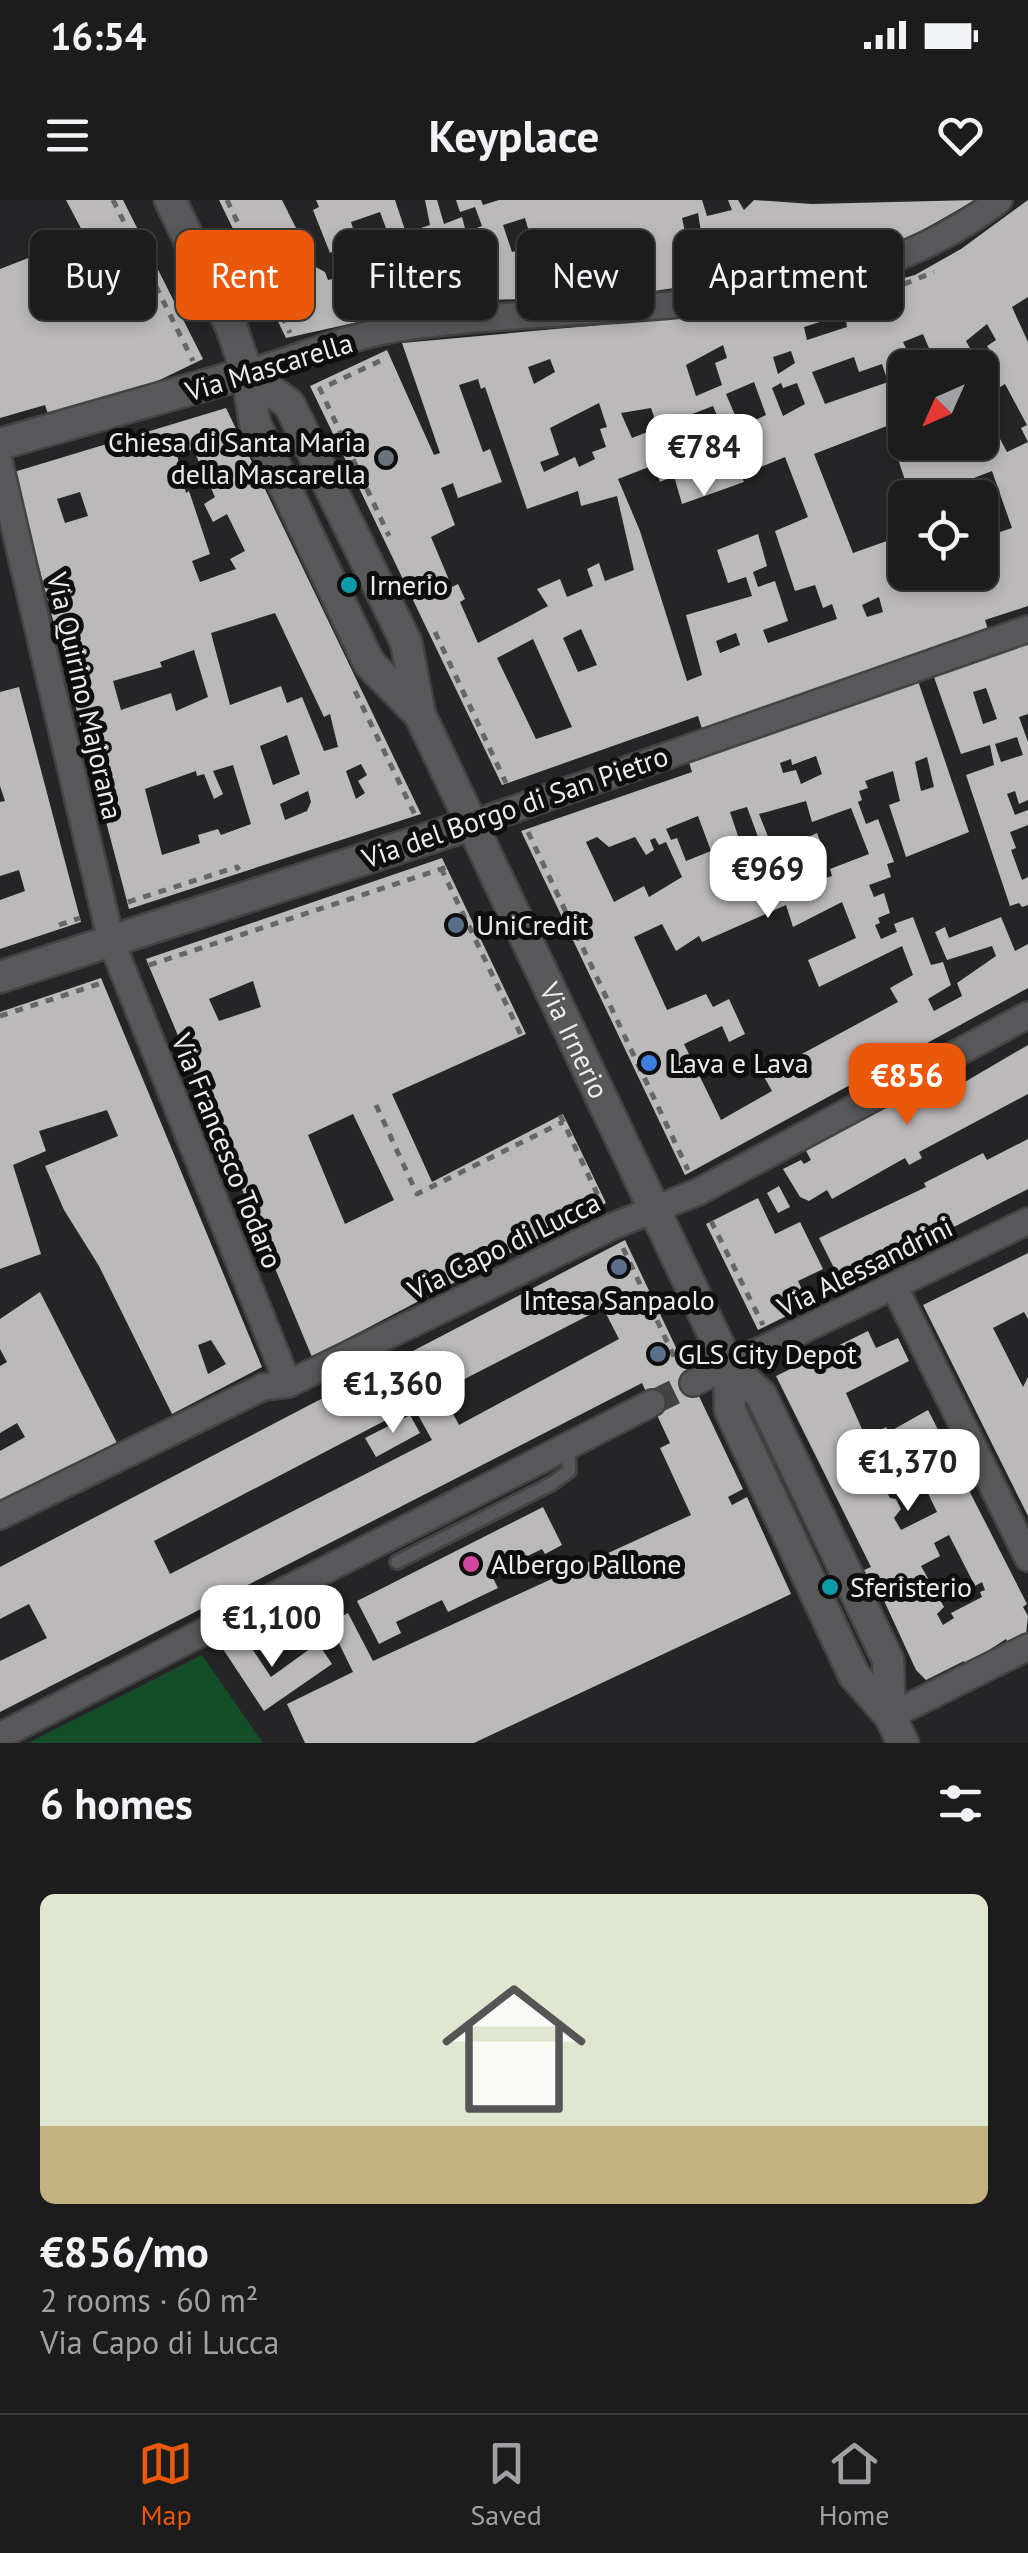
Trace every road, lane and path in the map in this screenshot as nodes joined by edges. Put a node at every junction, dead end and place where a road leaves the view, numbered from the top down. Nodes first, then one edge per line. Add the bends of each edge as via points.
1 (112, 200) edge
2 (170, 200) edge
3 (227, 200) edge
4 (999, 200) edge
5 (292, 337) dead end
6 (194, 344) dead end
7 (186, 348) junction
8 (390, 356) dead end
9 (194, 363) dead end
10 (247, 373) junction
11 (0, 444) edge
12 (0, 465) edge
13 (394, 546) dead end
14 (432, 626) dead end
15 (1028, 629) edge
16 (420, 715) junction
17 (506, 783) dead end
18 (472, 824) junction
19 (526, 829) dead end
20 (437, 860) dead end
21 (444, 868) junction
22 (240, 873) dead end
23 (128, 902) dead end
24 (111, 941) junction
25 (148, 964) dead end
26 (0, 977) edge
27 (103, 982) dead end
28 (1028, 1015) edge
29 (0, 1016) edge
30 (522, 1037) dead end
31 (376, 1105) dead end
32 (690, 1173) dead end
33 (603, 1205) dead end
34 (653, 1209) junction
35 (712, 1221) dead end
36 (1028, 1221) edge
37 (620, 1242) dead end
38 (894, 1286) junction
39 (764, 1327) dead end
40 (676, 1363) dead end
41 (728, 1368) junction
42 (693, 1383) tunnel mouth
43 (288, 1384) junction
44 (652, 1404) tunnel mouth
45 (568, 1446) junction
46 (0, 1516) edge
47 (1028, 1558) edge
48 (398, 1562) dead end
49 (1028, 1647) edge
50 (896, 1730) edge
51 (0, 1736) edge

1 - 7 path
2 - 10 street, Via Irnerio
3 - 5 path
4 - 10 street, Via Mascarella via 909,256 808,284 398,328
6 - 7 path
7 - 9 path
8 - 13 path via 316,389
10 - 11 street, Via Mascarella
10 - 16 street, Via Irnerio via 255,424 369,663
10 - 16 street, Via Irnerio via 289,404 406,642
12 - 24 street, Via Quirino Majorana
14 - 17 path
15 - 18 street, Via del Borgo di San Pietro
16 - 18 street, Via Irnerio
18 - 24 street, Via del Borgo di San Pietro
18 - 34 street, Via Irnerio
19 - 32 path
20 - 21 path
21 - 25 path
21 - 30 path
22 - 23 path via 237,866
24 - 26 street, Via del Borgo di San Pietro
24 - 43 street, Via Francesco Todaro
27 - 29 path
28 - 34 street, Via Capo di Lucca via 698,1192
31 - 33 path via 417,1194 562,1119
34 - 41 street, Via Irnerio
34 - 43 street, Via Capo di Lucca
35 - 39 path
36 - 38 street, Via Alessandrini
37 - 40 path
38 - 41 street, Via Alessandrini
38 - 47 street
41 - 42 street, Via Alessandrini
41 - 50 street, Via Irnerio via 730,1410 854,1676
43 - 46 street, Via Capo di Lucca via 262,1386
44 - 45 street
45 - 48 lane via 568,1471 551,1484
45 - 51 street
49 - 50 street

